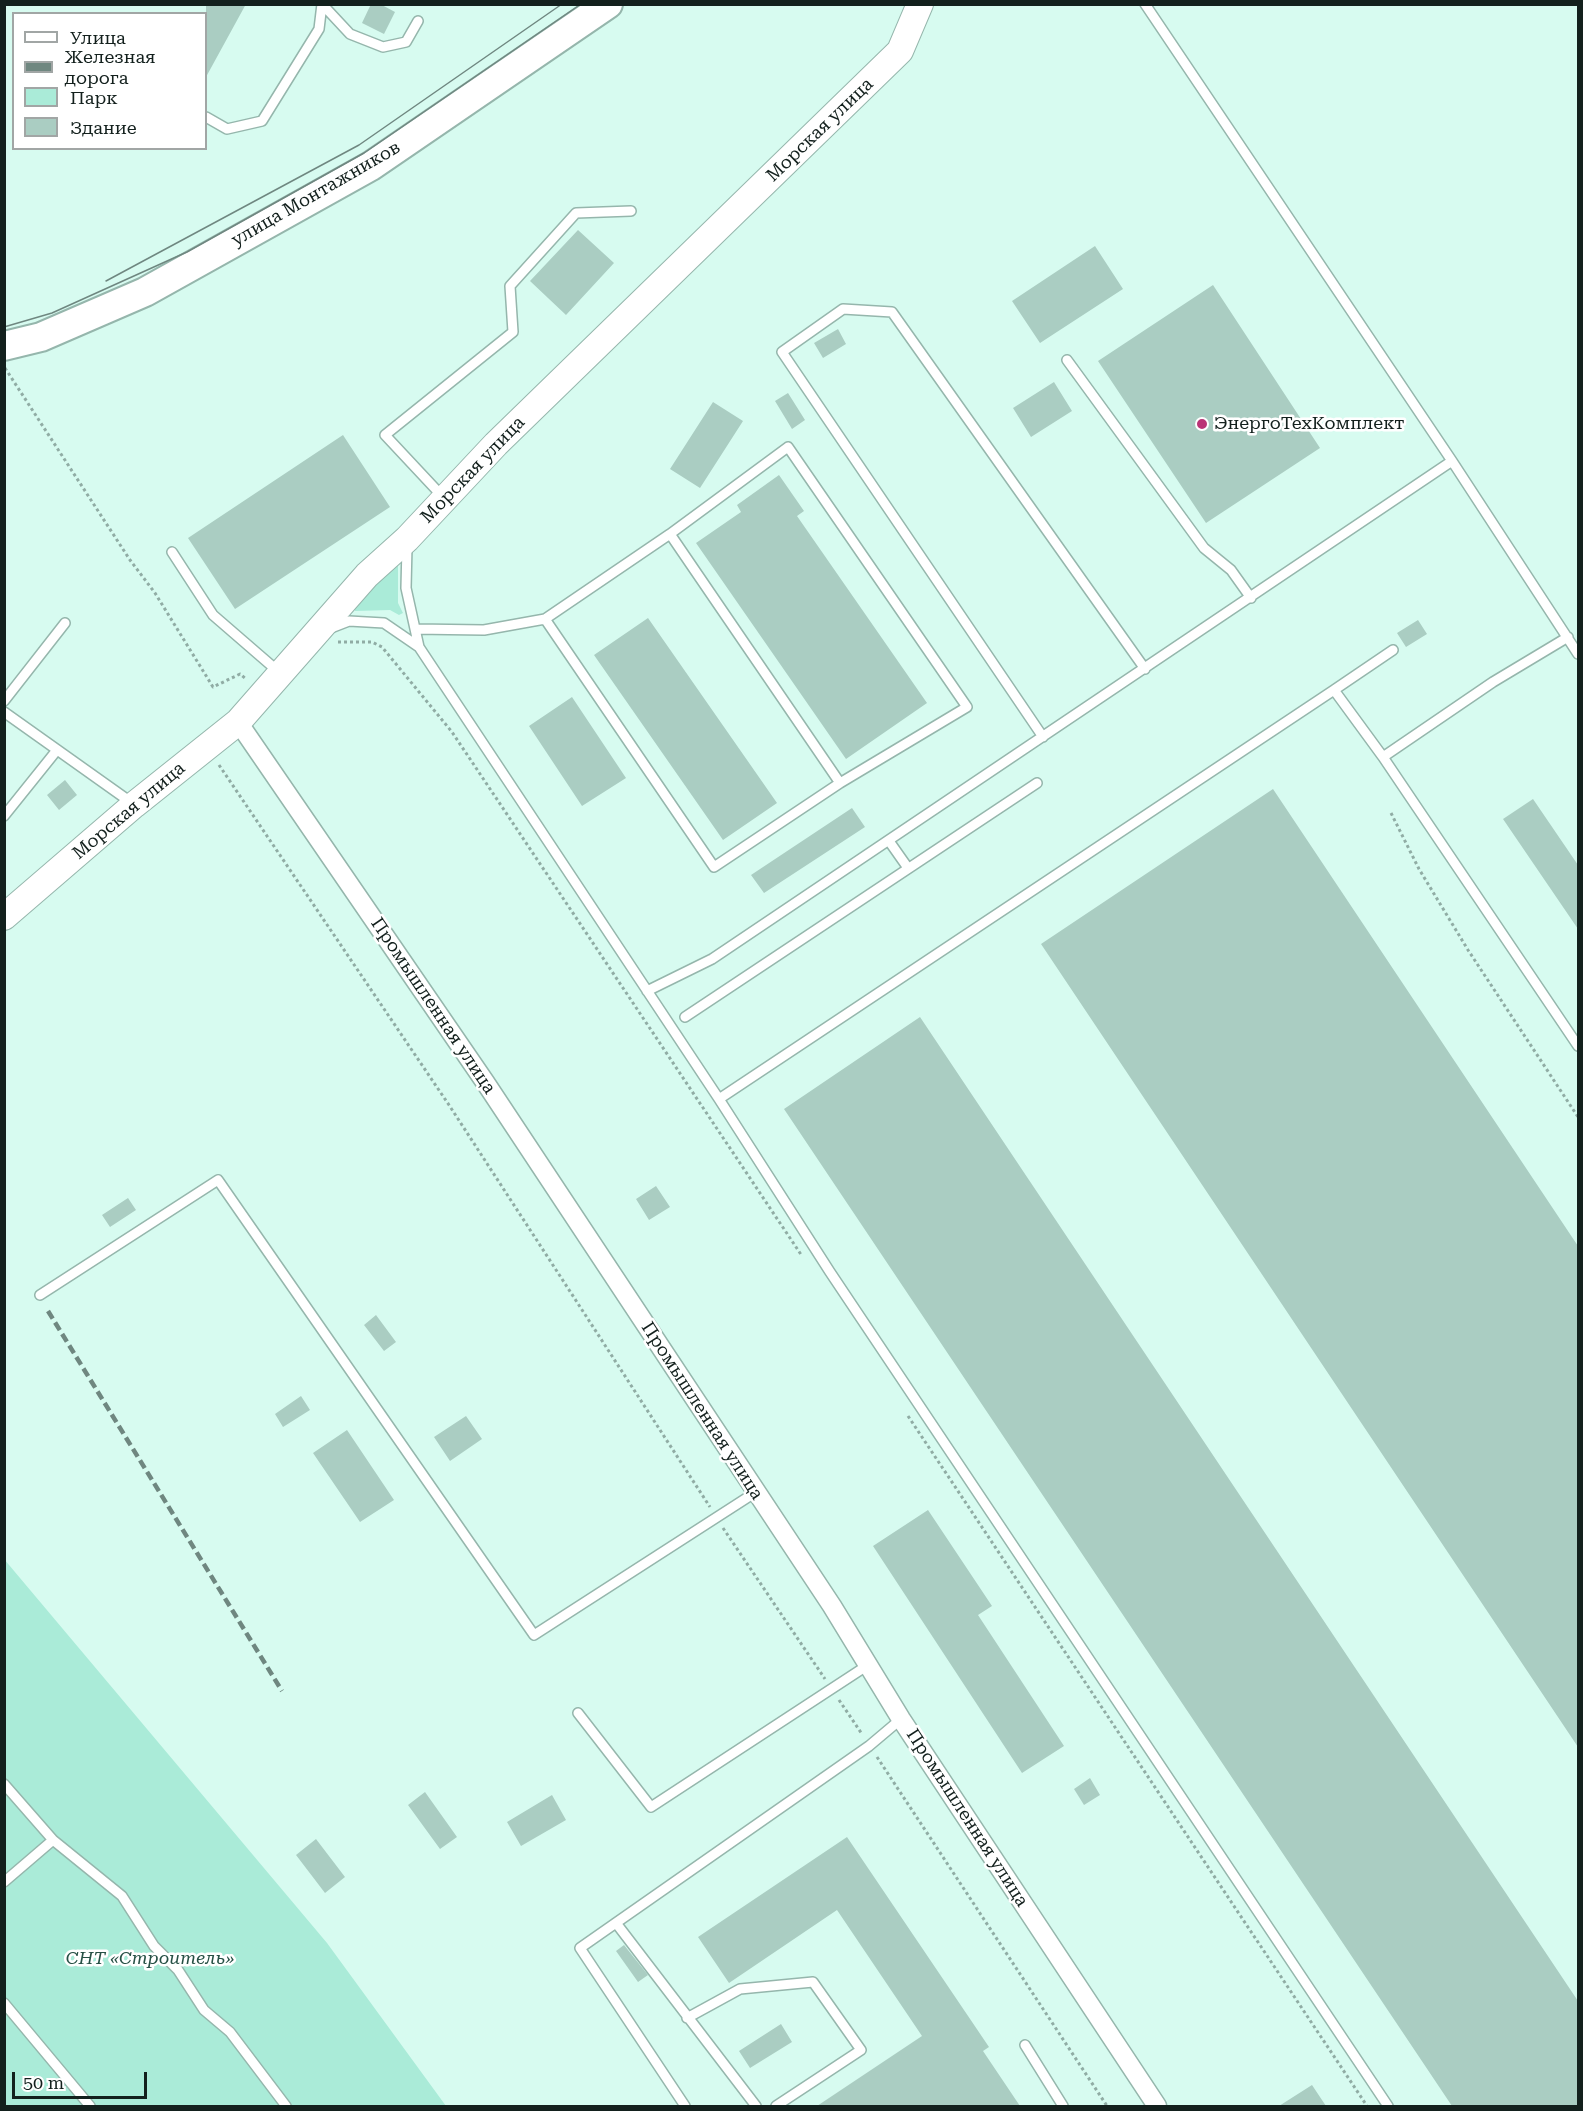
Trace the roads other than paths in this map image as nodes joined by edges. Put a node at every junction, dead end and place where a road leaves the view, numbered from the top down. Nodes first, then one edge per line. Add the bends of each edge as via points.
1 (322, 4) edge
2 (608, 4) edge
3 (920, 4) edge
4 (1145, 4) edge
5 (418, 21) dead end
6 (207, 118) edge
7 (631, 211) dead end
8 (4, 346) edge
9 (1067, 360) dead end
10 (1452, 460) junction
11 (445, 499) junction
12 (670, 534) junction
13 (407, 539) junction
14 (172, 552) dead end
15 (1251, 598) junction
16 (545, 619) junction
17 (64, 623) dead end
18 (415, 629) junction
19 (1568, 637) junction
20 (323, 641) junction
21 (419, 647) junction
22 (1393, 650) dead end
23 (1578, 654) edge
24 (1144, 669) junction
25 (280, 673) junction
26 (1334, 690) junction
27 (4, 701) edge
28 (4, 712) edge
29 (238, 722) junction
30 (1043, 737) junction
31 (57, 750) junction
32 (1383, 757) junction
33 (840, 783) junction
34 (1037, 783) dead end
35 (134, 805) junction
36 (4, 816) edge
37 (890, 841) junction
38 (908, 868) junction
39 (4, 917) edge
40 (647, 991) junction
41 (685, 1017) dead end
42 (1578, 1046) edge
43 (719, 1099) junction
44 (40, 1295) dead end
45 (756, 1492) junction
46 (868, 1665) junction
47 (578, 1713) dead end
48 (902, 1719) junction
49 (4, 1784) edge
50 (53, 1840) junction
51 (4, 1881) edge
52 (616, 1923) junction
53 (4, 2003) edge
54 (687, 2018) junction
55 (1025, 2045) dead end
56 (90, 2106) edge
57 (286, 2106) edge
58 (685, 2106) edge
59 (756, 2106) edge
60 (776, 2106) edge
61 (1063, 2106) edge
62 (1156, 2106) edge
63 (1388, 2106) edge

1 - 5 lane via 350,34 383,47 406,42
1 - 6 lane via 319,29 262,121 227,129
2 - 8 main road, улица Монтажников via 371,166 145,292 41,337
3 - 11 street, Морская улица via 900,51 496,444
4 - 10 lane
7 - 11 lane via 576,213 510,286 513,332 385,435
9 - 15 lane via 1204,548 1231,570
10 - 15 lane
10 - 19 lane
11 - 13 street, Морская улица
12 - 16 lane
12 - 33 lane
12 - 33 lane via 788,447 967,707
13 - 18 lane via 406,588
13 - 20 street, Морская улица via 367,575
14 - 25 lane via 213,615
15 - 24 lane
16 - 18 lane via 484,630
16 - 33 lane via 714,867
17 - 27 lane
18 - 21 lane
19 - 23 lane
19 - 32 lane via 1493,682
20 - 21 lane via 349,621 384,623
20 - 25 street, Морская улица
21 - 40 lane
22 - 26 lane
24 - 30 lane
24 - 30 lane via 892,312 843,309 782,352
25 - 29 street, Морская улица
26 - 32 lane
26 - 43 lane
28 - 31 lane
29 - 35 street, Морская улица
29 - 45 street, Промышленная улица via 485,1082
30 - 37 lane
31 - 35 lane
31 - 36 lane
32 - 42 lane
34 - 38 lane
35 - 39 street, Морская улица
37 - 38 lane
37 - 40 lane via 712,958
38 - 41 lane
40 - 43 lane
43 - 63 lane via 830,1272
44 - 45 lane via 218,1180 534,1635
45 - 46 street, Промышленная улица
46 - 47 lane via 651,1807
46 - 48 street, Промышленная улица
48 - 52 lane
48 - 62 street, Промышленная улица
49 - 50 lane
50 - 51 lane
50 - 57 lane via 122,1896 154,1946 178,1970 204,2010 231,2032
52 - 54 lane
52 - 58 lane via 580,1948
53 - 56 lane
54 - 59 lane
54 - 60 lane via 740,1989 813,1982 861,2050
55 - 61 lane

